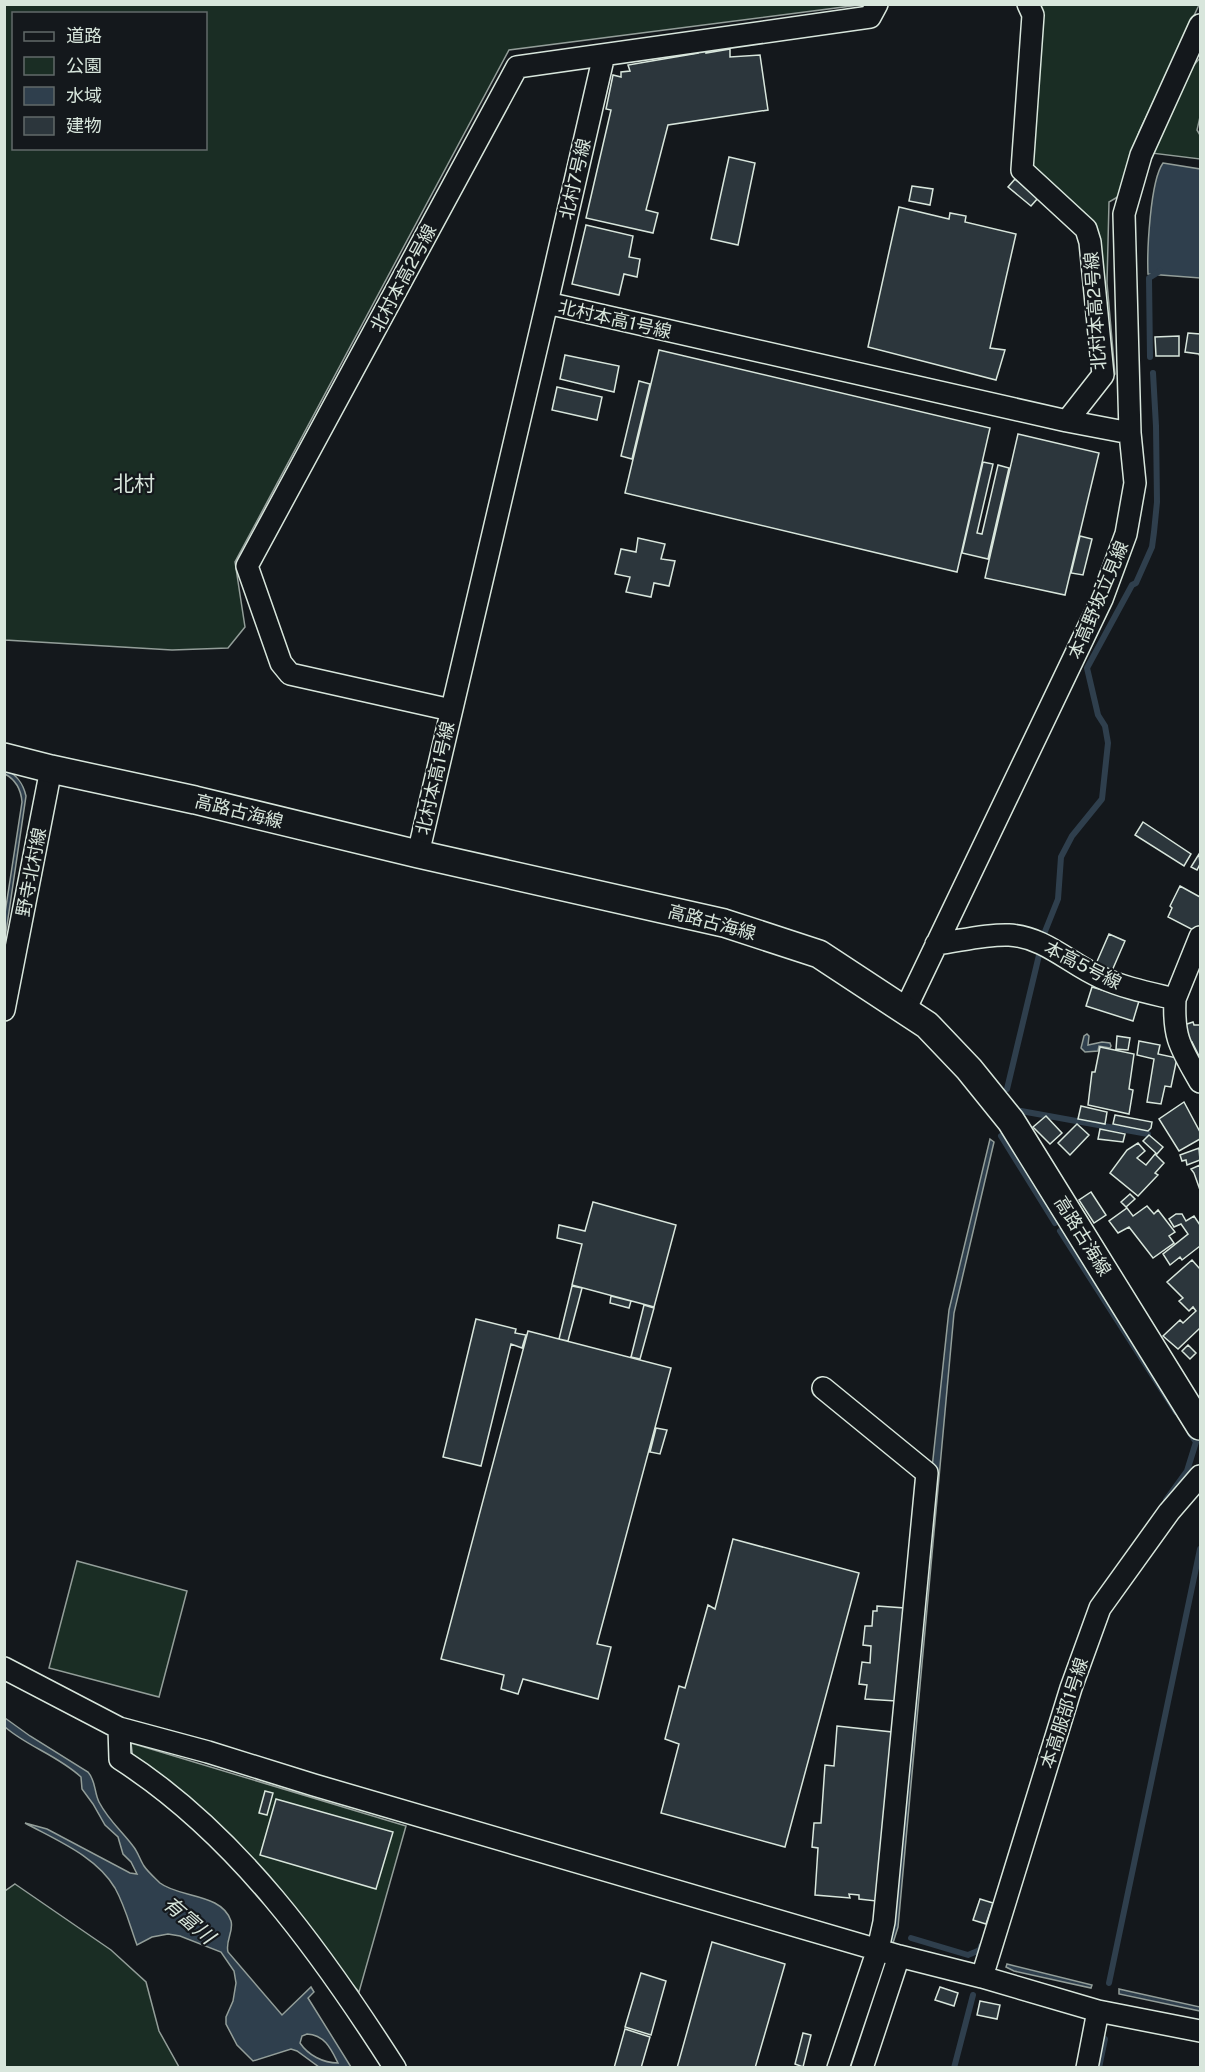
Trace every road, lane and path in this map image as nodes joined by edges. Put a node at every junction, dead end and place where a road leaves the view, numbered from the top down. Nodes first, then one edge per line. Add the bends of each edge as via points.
1 (877, 4) edge
2 (1028, 4) edge
3 (1200, 25) edge
4 (604, 55) junction
5 (547, 303) junction
6 (1067, 421) junction
7 (1130, 433) junction
8 (452, 710) junction
9 (4, 757) edge
10 (51, 769) junction
11 (418, 854) junction
12 (1200, 937) edge
13 (936, 944) junction
14 (1175, 999) junction
15 (4, 1010) edge
16 (905, 1010) junction
17 (1200, 1082) edge
18 (823, 1388) dead end
19 (1200, 1426) edge
20 (1200, 1476) edge
21 (4, 1668) edge
22 (119, 1728) junction
23 (878, 1949) junction
24 (899, 1956) junction
25 (982, 1977) junction
26 (1098, 2011) junction
27 (1200, 2031) edge
28 (395, 2067) edge
29 (838, 2067) edge
30 (862, 2067) edge
31 (1087, 2067) edge

1 - 4 street, 北村本高2号線 via 870,17
2 - 6 street, 北村本高2号線 via 1033,15 1022,170 1086,229 1103,375
3 - 7 street, 本高野坂立見線 via 1141,155 1124,214
4 - 5 street, 北村7号線
4 - 8 street, 北村本高2号線 via 517,67 247,566 281,663 290,674
5 - 6 street, 北村本高1号線
5 - 8 street, 北村本高1号線
6 - 7 street, 北村本高1号線
7 - 13 street, 本高野坂立見線 via 1135,483 1126,534 1102,599
8 - 11 street, 北村本高1号線
9 - 10 main road, 高路古海線
10 - 11 main road, 高路古海線
10 - 15 street, 野寺北村線
11 - 16 main road, 高路古海線 via 724,923 819,954
12 - 14 street
13 - 14 street, 本高5号線 via 1011,935 1056,950 1114,983
13 - 16 street, 本高野坂立見線
14 - 17 street via 1174,1024 1179,1044
16 - 19 main road, 高路古海線 via 927,1025 1011,1121
18 - 23 street via 927,1473 884,1922
20 - 25 street, 本高服部1号線 via 1100,1608
21 - 22 street
22 - 23 street
22 - 28 street via 120,1759 171,1796 252,1875 319,1954
23 - 24 street
23 - 29 street
24 - 25 street
24 - 30 street
25 - 26 street
26 - 27 street
26 - 31 street

